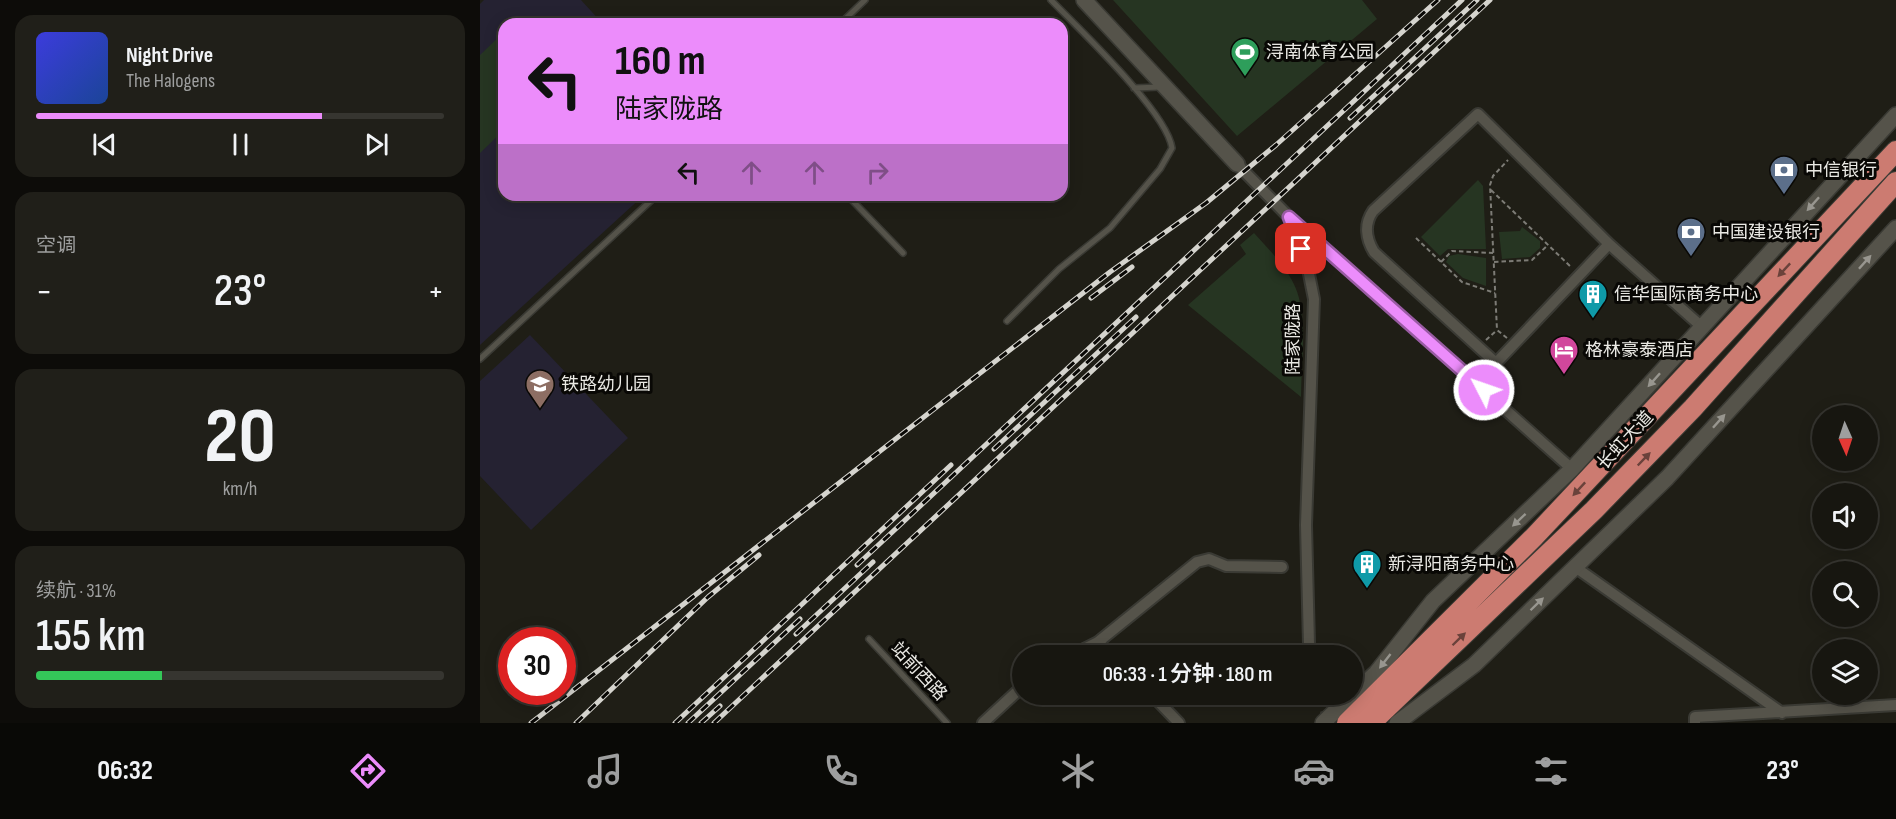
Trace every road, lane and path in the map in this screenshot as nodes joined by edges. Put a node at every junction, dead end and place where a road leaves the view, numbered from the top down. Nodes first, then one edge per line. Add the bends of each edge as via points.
1 (865, 0) edge
2 (1051, 0) edge
3 (1084, 0) edge
4 (846, 18) edge
5 (1068, 18) edge
6 (1068, 18) edge
7 (1165, 87) junction
8 (1134, 88) junction
9 (1896, 115) edge
10 (1896, 151) edge
11 (1517, 152) junction
12 (1237, 164) joint
13 (1896, 182) edge
14 (1491, 190) junction
15 (651, 201) edge
16 (853, 201) edge
17 (1289, 217) junction
18 (1896, 228) edge
19 (1416, 238) dead end
20 (1610, 244) junction
21 (1548, 245) junction
22 (1493, 252) junction
23 (903, 253) dead end
24 (1441, 262) junction
25 (1494, 262) junction
26 (1580, 275) junction
27 (1495, 293) junction
28 (1007, 321) dead end
29 (1702, 327) junction
30 (1497, 330) junction
31 (1514, 345) junction
32 (1479, 347) junction
33 (480, 359) edge
34 (1572, 469) junction
35 (1282, 567) dead end
36 (1575, 567) junction
37 (869, 639) dead end
38 (1098, 642) junction
39 (1092, 645) edge
40 (1101, 645) edge
41 (1309, 645) edge
42 (1363, 685) edge
43 (1012, 696) edge
44 (1161, 705) edge
45 (1342, 705) edge
46 (1896, 705) edge
47 (1782, 718) edge
48 (946, 723) edge
49 (983, 723) edge
50 (1179, 723) edge
51 (1323, 723) edge
52 (1347, 723) edge
53 (1371, 723) edge
54 (1397, 723) edge
55 (1695, 723) edge

1 - 4 lane
2 - 6 lane
3 - 7 street, 陆家陇路
5 - 8 lane
7 - 8 lane
7 - 12 street, 陆家陇路
8 - 28 lane via 1170,139 1168,159 1110,228 1059,269
9 -> 29 street
10 -> 52 highway, 长虹大道 via 1534,537
11 - 14 path via 1493,176
11 - 20 street
11 - 32 street via 1478,114 1373,212 1367,226 1374,252
12 - 17 street, 陆家陇路
53 -> 13 highway, 长虹大道 via 1594,510 1693,408
14 - 21 path
14 - 22 path
15 - 33 lane
16 - 23 lane
17 - 34 street
17 - 41 street, 陆家陇路 via 1307,264 1314,299 1306,525
36 -> 18 street via 1667,478
19 - 24 path
20 - 26 street
20 - 29 street
21 - 25 path via 1532,260
21 - 26 path
22 - 24 path via 1452,251
22 - 25 path
24 - 27 path via 1462,282
25 - 27 path
26 - 31 street
27 - 30 path
29 -> 34 street
30 - 31 path
30 - 32 path
31 - 32 street via 1497,363
34 -> 42 street via 1432,601
35 - 38 street via 1226,566 1209,559 1197,562
36 - 47 street
54 -> 36 street via 1474,665
37 - 48 lane, 站前西路
38 - 39 street
38 - 40 street
43 - 49 street
44 - 50 street
45 - 51 street
46 - 47 street
47 - 55 street via 1695,717

